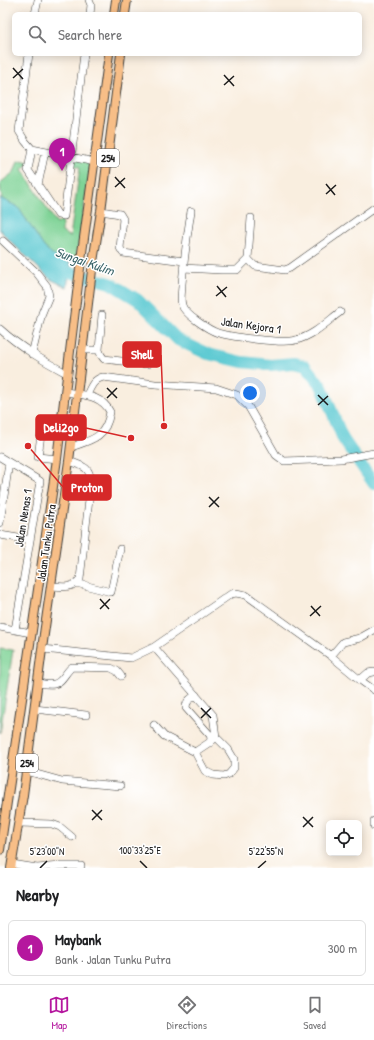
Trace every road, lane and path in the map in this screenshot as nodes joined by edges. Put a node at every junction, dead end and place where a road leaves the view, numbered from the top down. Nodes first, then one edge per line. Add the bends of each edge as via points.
1 (38, 0) edge
2 (88, 0) edge
3 (127, 0) edge
4 (35, 12) edge
5 (90, 12) edge
6 (126, 12) edge
7 (29, 56) edge
8 (84, 56) edge
9 (109, 56) edge
10 (121, 56) edge
11 (32, 149) junction
12 (109, 150) junction
13 (45, 152) junction
14 (72, 157) junction
15 (95, 162) junction
16 (106, 175) junction
17 (92, 181) junction
18 (38, 185) junction
19 (374, 208) edge
20 (101, 211) junction
21 (191, 211) dead end
22 (251, 218) dead end
23 (3, 241) dead end
24 (248, 259) junction
25 (183, 264) junction
26 (340, 312) dead end
27 (102, 315) dead end
28 (0, 329) edge
29 (82, 350) junction
30 (99, 350) junction
31 (32, 354) junction
32 (147, 364) dead end
33 (68, 374) junction
34 (66, 392) junction
35 (77, 394) junction
36 (87, 395) junction
37 (42, 434) dead end
38 (71, 447) junction
39 (374, 453) edge
40 (0, 457) edge
41 (57, 459) junction
42 (69, 461) junction
43 (9, 463) junction
44 (0, 523) edge
45 (0, 535) edge
46 (30, 540) junction
47 (120, 549) dead end
48 (76, 583) junction
49 (52, 586) junction
50 (47, 615) junction
51 (0, 627) edge
52 (15, 630) junction
53 (374, 630) edge
54 (31, 633) junction
55 (154, 647) junction
56 (42, 653) junction
57 (331, 656) junction
58 (374, 672) edge
59 (121, 676) dead end
60 (360, 680) junction
61 (38, 683) junction
62 (374, 690) edge
63 (196, 695) junction
64 (35, 709) junction
65 (86, 715) dead end
66 (154, 725) dead end
67 (216, 737) junction
68 (210, 743) junction
69 (194, 752) junction
70 (26, 771) junction
71 (120, 786) dead end
72 (2, 817) edge
73 (374, 821) edge
74 (19, 823) junction
75 (374, 826) edge
76 (72, 836) dead end
77 (0, 850) edge
78 (12, 866) edge
79 (81, 866) dead end

1 - 4 street
2 - 5 street via 91,5
3 - 6 main road
7 - 11 street via 19,131
8 - 14 street
9 - 15 main road, Jalan Tunku Putra / 254
10 - 12 main road, Jalan Tunku Putra / 254
11 - 13 street
11 - 18 street via 28,170
12 - 15 main road
12 - 16 main road, Jalan Tunku Putra / 254
13 - 14 street
13 - 18 street
14 - 15 street
14 - 18 street via 64,216 58,215
15 - 17 main road, Jalan Tunku Putra / 254
16 - 17 main road via 98,174
16 - 20 main road, Jalan Tunku Putra / 254
17 - 33 main road, Jalan Tunku Putra / 254
19 - 24 street via 290,268 285,270 255,266
20 - 25 street via 122,216 120,248 123,253
20 - 29 main road, Jalan Tunku Putra / 254
21 - 25 street, Jalan Kejora 1
22 - 24 street
23 - 31 street via 48,286 49,296
24 - 25 street via 237,270
25 - 26 street, Jalan Kejora 1 via 182,307 209,329 218,333 294,341 308,335
27 - 30 street
28 - 31 street
29 - 30 street
29 - 35 main road, Jalan Tunku Putra / 254
30 - 32 street via 100,356 104,359
31 - 33 street
33 - 34 main road, Jalan Tunku Putra / 254
34 - 35 street
34 - 41 main road, Jalan Tunku Putra / 254
35 - 36 street
35 - 38 main road, Jalan Tunku Putra / 254
36 - 38 street via 105,404 110,412 109,419 98,437
36 - 39 street via 97,378 103,377 216,388 237,395 248,406 276,455 284,461 341,459
37 - 41 street via 38,457
38 - 42 main road, Jalan Tunku Putra / 254
40 - 43 street
41 - 54 main road, Jalan Tunku Putra / 254
42 - 48 street via 87,468 91,474 80,579
42 - 49 main road, Jalan Tunku Putra / 254
43 - 44 street
43 - 46 street, Jalan Nenas 1 via 40,481
45 - 46 street
46 - 52 street, Jalan Nenas 1
47 - 48 street via 111,592
48 - 49 street via 70,587
49 - 50 main road, Jalan Tunku Putra / 254
50 - 54 main road via 40,626
50 - 56 main road, Jalan Tunku Putra / 254
51 - 52 street
52 - 54 street
53 - 57 street via 360,638 343,642
54 - 56 main road
54 - 72 main road, Jalan Tunku Putra / 254
55 - 56 street via 131,658
55 - 57 street via 236,593 246,595
55 - 63 street
56 - 61 main road, Jalan Tunku Putra / 254
57 - 60 street
58 - 60 street via 368,673
59 - 61 street via 111,668 72,667 59,682
60 - 62 street
61 - 64 main road, Jalan Tunku Putra / 254
63 - 67 street via 213,715
63 - 68 street via 188,701 186,708 210,735
64 - 65 street
64 - 70 main road, Jalan Tunku Putra / 254
66 - 69 street via 164,736
67 - 68 street
67 - 69 street via 234,759 234,768 229,774 213,775 205,771
68 - 69 street
70 - 71 street via 62,781
70 - 74 main road, Jalan Tunku Putra / 254
72 - 77 main road, Jalan Tunku Putra / 254
73 - 75 street
74 - 76 street via 52,824
74 - 78 main road, Jalan Tunku Putra / 254
78 - 79 street

